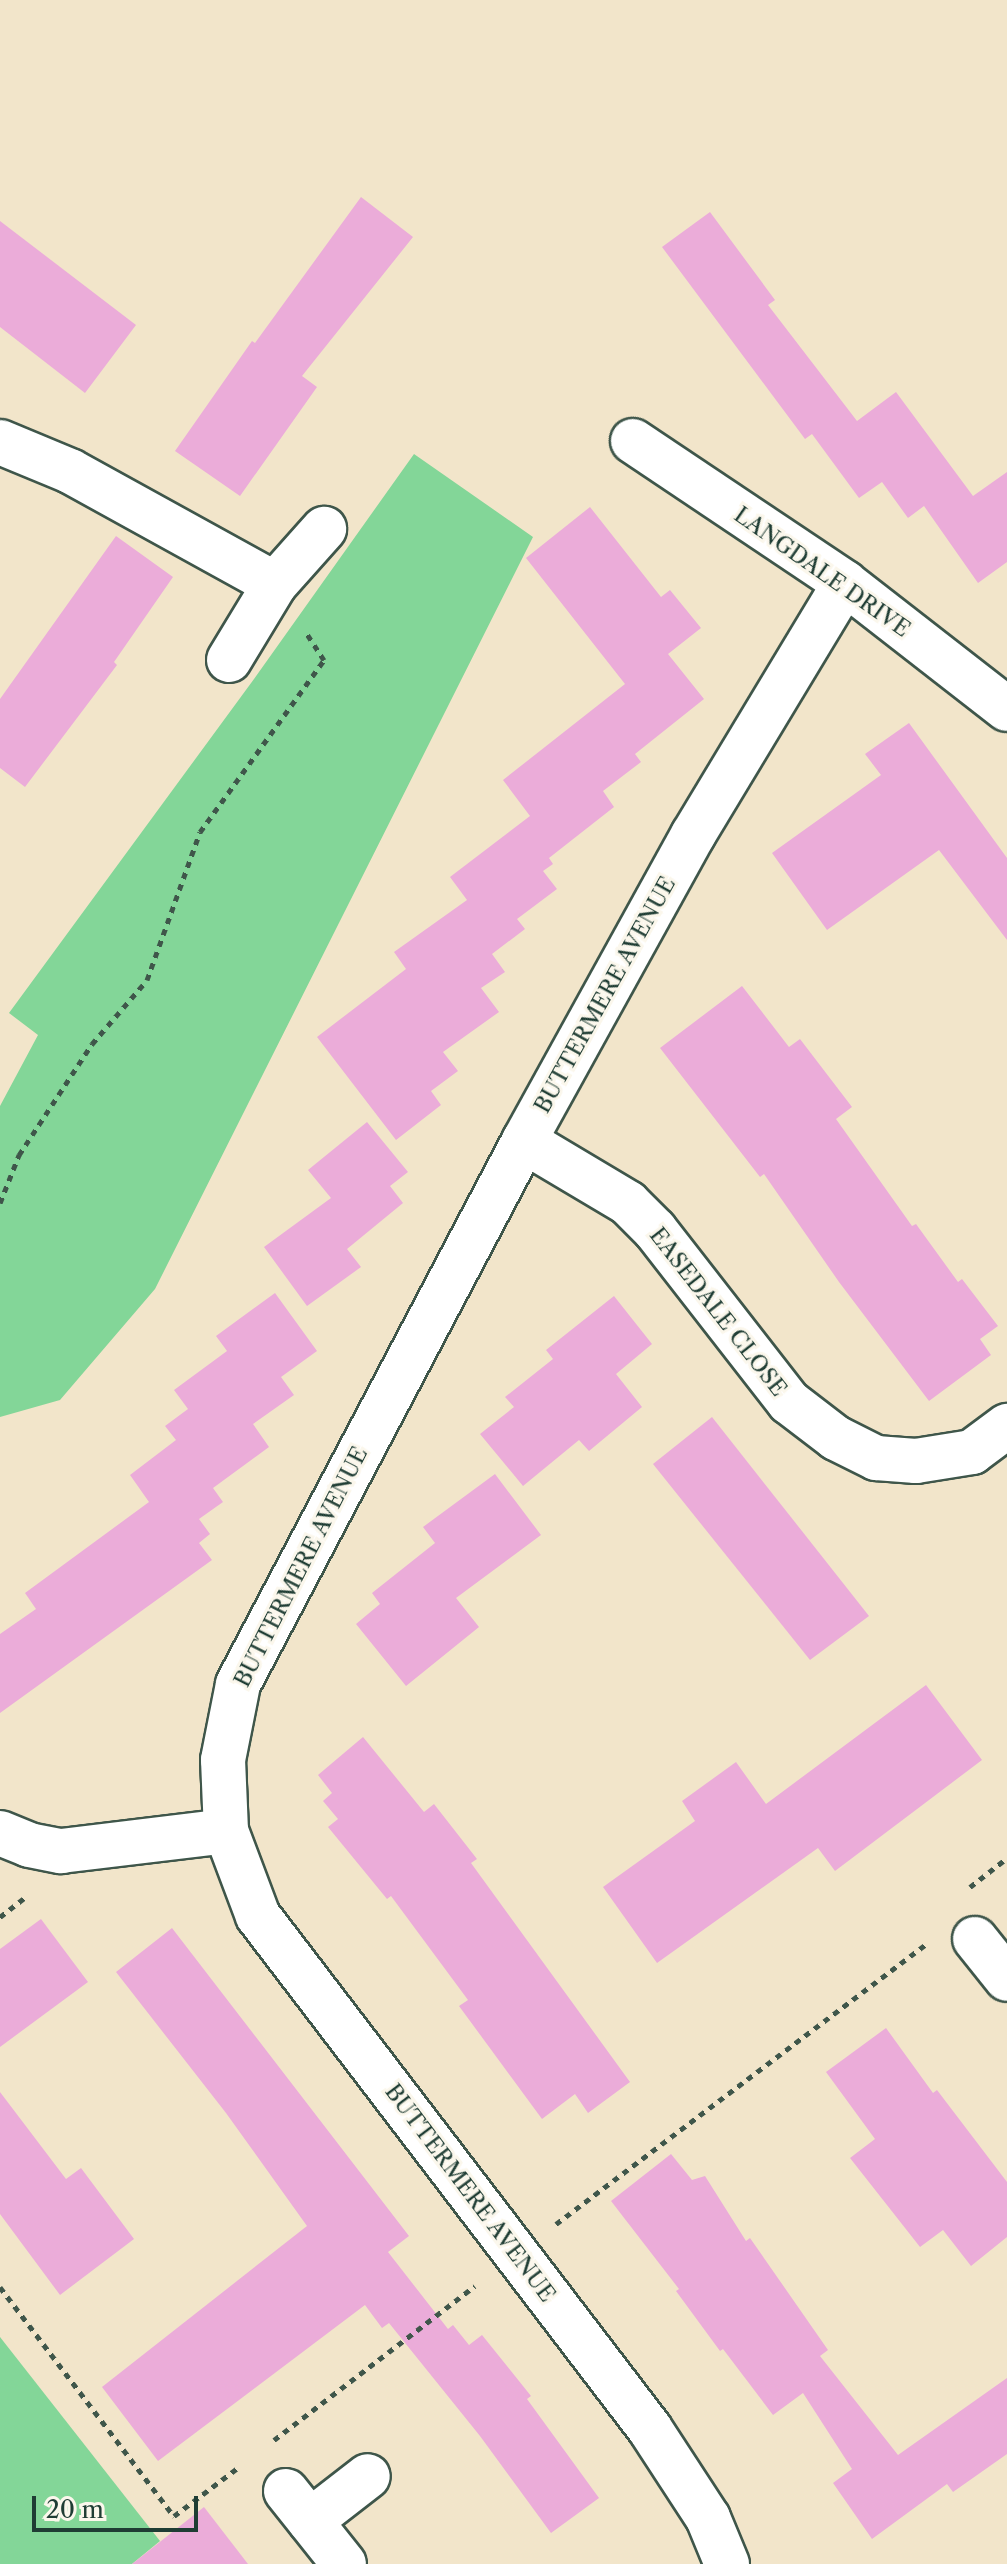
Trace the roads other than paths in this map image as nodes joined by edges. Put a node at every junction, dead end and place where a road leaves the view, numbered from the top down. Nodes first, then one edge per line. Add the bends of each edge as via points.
1 (633, 441) dead end
2 (0, 442) edge
3 (324, 529) dead end
4 (845, 583) junction
5 (275, 584) junction
6 (229, 660) dead end
7 (1007, 709) edge
8 (524, 1141) junction
9 (1007, 1426) edge
10 (226, 1831) junction
11 (0, 1833) edge
12 (975, 1939) dead end
13 (1007, 1979) edge
14 (368, 2476) dead end
15 (344, 2564) edge
16 (727, 2564) edge

1 - 4 street, LANGDALE DRIVE
2 - 5 street via 70,471
3 - 5 street
4 - 7 street, LANGDALE DRIVE
4 - 8 street, BUTTERMERE AVENUE via 693,835
5 - 6 street
8 - 9 street, EASEDALE CLOSE via 628,1203 655,1230 789,1402 836,1438 876,1458 916,1461 972,1452
8 - 10 street, BUTTERMERE AVENUE via 238,1684 223,1760
10 - 11 street via 61,1851
10 - 16 street, BUTTERMERE AVENUE via 258,1916 650,2429 708,2518
12 - 13 street
14 - 15 street via 298,2506

